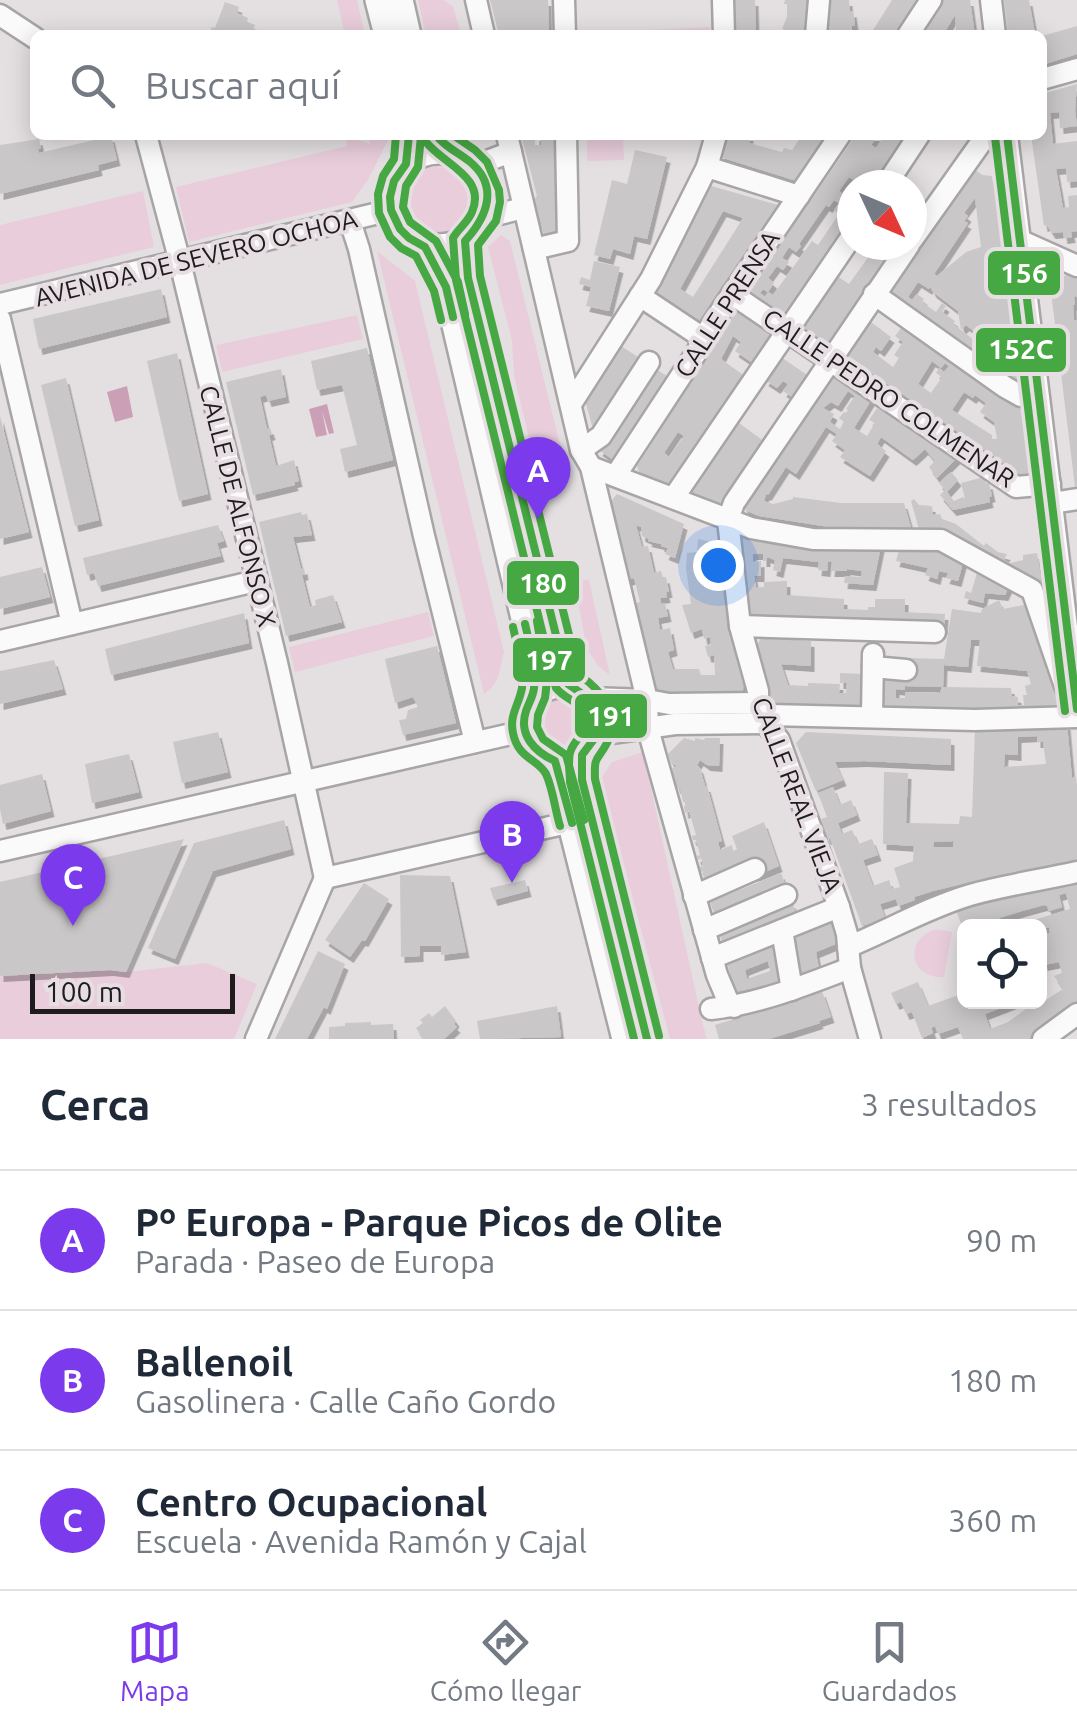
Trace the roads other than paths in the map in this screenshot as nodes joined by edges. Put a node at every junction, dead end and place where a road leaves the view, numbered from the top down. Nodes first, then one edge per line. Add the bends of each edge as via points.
1 (378, 0) edge
2 (400, 0) edge
3 (476, 0) edge
4 (564, 0) edge
5 (723, 0) edge
6 (819, 0) edge
7 (932, 0) edge
8 (990, 0) edge
9 (0, 16) edge
10 (386, 30) edge
11 (407, 30) edge
12 (483, 30) edge
13 (565, 30) edge
14 (724, 30) edge
15 (816, 30) edge
16 (911, 30) edge
17 (994, 30) edge
18 (30, 35) edge
19 (1077, 68) edge
20 (1047, 77) edge
21 (147, 140) edge
22 (409, 140) edge
23 (442, 140) edge
24 (566, 140) edge
25 (715, 140) edge
26 (837, 140) edge
27 (916, 140) edge
28 (984, 140) edge
29 (1008, 140) edge
30 (508, 144) edge
31 (465, 160) junction
32 (406, 164) junction
33 (707, 167) junction
34 (896, 170) edge
35 (799, 196) junction
36 (524, 208) junction
37 (391, 210) junction
38 (484, 218) junction
39 (927, 219) edge
40 (350, 221) junction
41 (1020, 240) junction
42 (465, 241) junction
43 (426, 247) junction
44 (534, 249) junction
45 (1073, 258) edge
46 (837, 259) edge
47 (898, 260) edge
48 (180, 262) junction
49 (732, 294) junction
50 (874, 294) junction
51 (640, 296) junction
52 (0, 304) edge
53 (0, 319) edge
54 (789, 332) junction
55 (703, 338) junction
56 (831, 360) junction
57 (650, 362) dead end
58 (1039, 399) junction
59 (571, 404) junction
60 (586, 459) junction
61 (616, 475) junction
62 (1051, 493) junction
63 (674, 497) junction
64 (1077, 499) edge
65 (728, 520) junction
66 (256, 581) junction
67 (72, 624) junction
68 (740, 626) junction
69 (935, 632) dead end
70 (0, 641) edge
71 (906, 670) dead end
72 (568, 684) junction
73 (534, 695) junction
74 (590, 698) junction
75 (647, 700) junction
76 (1076, 703) edge
77 (764, 714) junction
78 (872, 717) junction
79 (1077, 717) edge
80 (648, 729) junction
81 (524, 731) junction
82 (476, 742) junction
83 (590, 745) junction
84 (556, 761) junction
85 (305, 782) junction
86 (572, 822) junction
87 (0, 851) edge
88 (755, 869) dead end
89 (1077, 872) edge
90 (325, 878) junction
91 (786, 895) dead end
92 (694, 896) junction
93 (839, 907) junction
94 (704, 930) junction
95 (782, 930) junction
96 (849, 957) junction
97 (712, 958) junction
98 (792, 990) junction
99 (734, 1007) junction
100 (711, 1010) dead end
101 (1077, 1014) edge
102 (1049, 1036) edge
103 (256, 1039) edge
104 (626, 1039) edge
105 (647, 1039) edge
106 (870, 1039) edge

1 - 10 main road
2 - 11 main road
3 - 12 street
4 - 13 street
5 - 14 street
6 - 15 street
7 - 16 street
8 - 17 street
9 - 18 street
19 - 20 street
21 - 48 street, CALLE DE ALFONSO X
22 - 32 main road
23 - 31 main road
24 - 44 street via 568,241
25 - 33 street
26 - 35 street, CALLE PRENSA
27 - 34 street
28 - 39 street
29 - 41 street
30 - 31 street
30 - 36 street
31 - 32 main road via 438,151
31 - 38 main road via 484,180
32 - 37 main road via 394,181
33 - 35 street
33 - 51 street
35 - 49 street, CALLE PRENSA
36 - 38 street
36 - 44 street
37 - 40 street, AVENIDA DE SEVERO OCHOA
37 - 43 main road via 400,229
38 - 42 main road
40 - 48 street, AVENIDA DE SEVERO OCHOA
40 - 82 street
41 - 45 street
41 - 58 street
42 - 43 main road
42 - 72 main road via 468,278
43 - 73 main road via 446,287 533,658
44 - 59 street
46 - 54 street
47 - 50 street
48 - 52 street, AVENIDA DE SEVERO OCHOA
48 - 66 street, CALLE DE ALFONSO X
49 - 54 street, CALLE PEDRO COLMENAR
49 - 55 street, CALLE PRENSA
50 - 56 street
50 - 58 street via 1004,388
51 - 55 street
51 - 59 street
53 - 67 street
54 - 56 street, CALLE PEDRO COLMENAR
54 - 63 street
55 - 61 street, CALLE PRENSA
56 - 62 street, CALLE PEDRO COLMENAR via 1016,487
56 - 65 street
57 - 60 street
58 - 62 street
59 - 60 street
60 - 61 street
60 - 75 street
61 - 63 street
62 - 64 street, CALLE PEDRO COLMENAR
62 - 76 street
63 - 65 street
65 - 68 street, CALLE REAL VIEJA
65 - 76 street via 813,539 941,540 1032,590
66 - 67 street
66 - 85 street, CALLE DE ALFONSO X
67 - 70 street
68 - 69 street
68 - 77 street, CALLE REAL VIEJA
71 - 78 street via 872,660
72 - 73 main road
72 - 74 main road
73 - 81 main road
74 - 75 street
74 - 83 main road via 598,717
75 - 77 street
75 - 80 street
77 - 78 street
77 - 80 street
77 - 93 street, CALLE REAL VIEJA
78 - 79 street
80 - 83 street
80 - 92 street
81 - 82 street
81 - 84 main road via 533,749
82 - 85 street
83 - 84 main road via 569,761
83 - 105 main road via 582,780
84 - 86 main road
85 - 87 street
85 - 90 street, CALLE DE ALFONSO X
86 - 90 street
86 - 104 main road
88 - 92 street
89 - 96 street via 969,896 900,922
90 - 103 street
91 - 94 street
92 - 94 street
93 - 95 street
93 - 96 street, CALLE REAL VIEJA
94 - 97 street
95 - 97 street
95 - 98 street
96 - 98 street
96 - 106 street, CALLE REAL VIEJA
97 - 99 street
98 - 99 street
99 - 100 street
101 - 102 street

